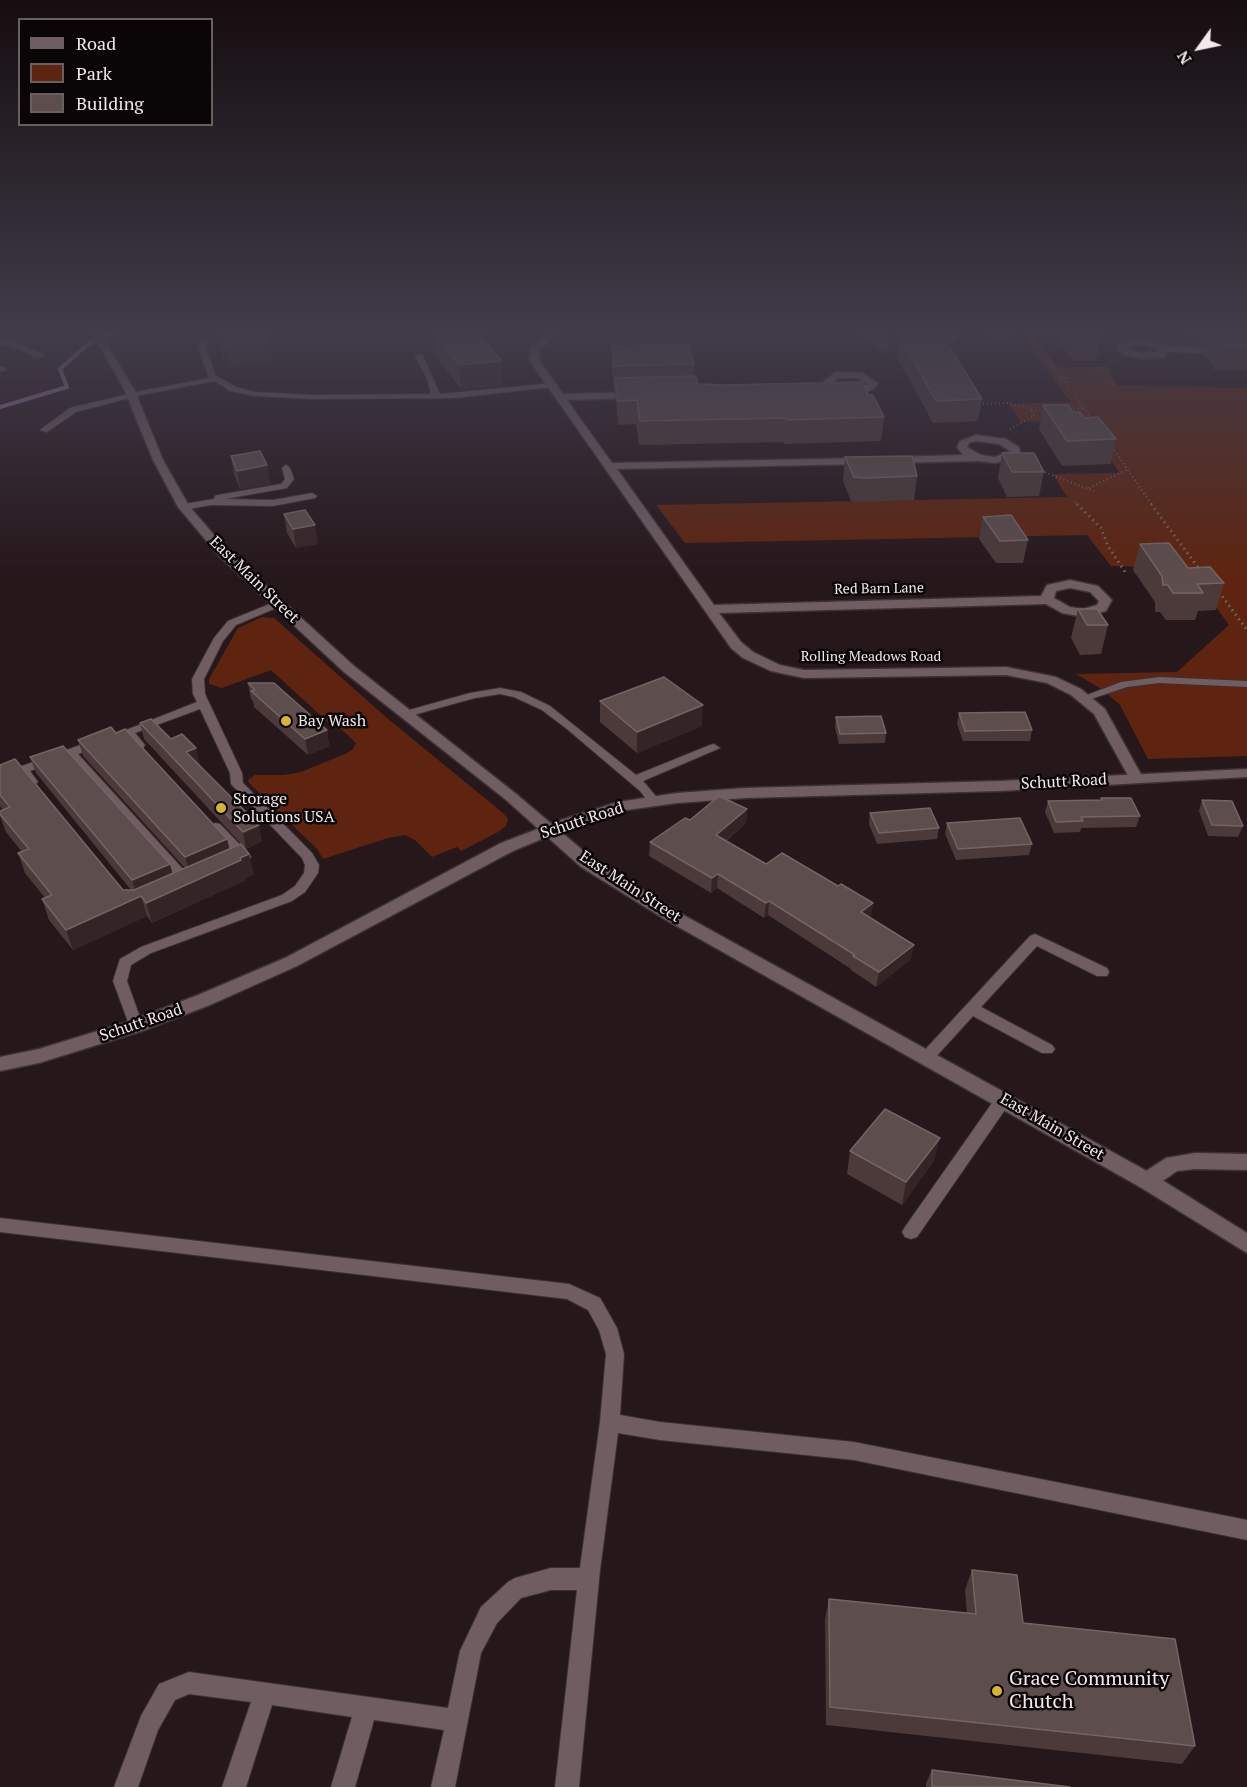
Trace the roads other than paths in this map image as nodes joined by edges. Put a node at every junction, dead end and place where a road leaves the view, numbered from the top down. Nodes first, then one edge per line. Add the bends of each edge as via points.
1 (68, 414) edge
2 (139, 414) edge
3 (572, 414) edge
4 (45, 430) dead end
5 (979, 458) dead end
6 (609, 466) junction
7 (286, 468) dead end
8 (312, 496) dead end
9 (211, 502) junction
10 (184, 507) junction
11 (1048, 600) dead end
12 (277, 604) junction
13 (710, 609) junction
14 (1247, 684) edge
15 (1085, 698) junction
16 (202, 704) junction
17 (406, 714) junction
18 (118, 736) junction
19 (714, 748) dead end
20 (70, 753) junction
21 (150, 758) edge
22 (1247, 773) edge
23 (1136, 778) junction
24 (635, 780) junction
25 (38, 789) edge
26 (654, 801) junction
27 (205, 816) edge
28 (549, 830) junction
29 (234, 862) edge
30 (186, 883) edge
31 (1102, 972) dead end
32 (971, 1008) junction
33 (136, 1026) junction
34 (1047, 1049) dead end
35 (927, 1057) junction
36 (0, 1064) edge
37 (1003, 1100) junction
38 (1247, 1162) edge
39 (1147, 1181) junction
40 (0, 1225) edge
41 (911, 1232) dead end
42 (1247, 1244) edge
43 (610, 1422) junction
44 (1247, 1530) edge
45 (589, 1579) junction
46 (264, 1693) junction
47 (366, 1708) junction
48 (457, 1721) junction
49 (126, 1787) edge
50 (234, 1787) edge
51 (343, 1787) edge
52 (443, 1787) edge
53 (567, 1787) edge

1 - 4 lane
2 - 10 street, East Main Street via 158,460
3 - 6 street, Rolling Meadows Road
5 - 6 street
6 - 13 street, Rolling Meadows Road
7 - 9 lane via 290,479 284,486 222,496
8 - 9 lane via 273,503
9 - 10 lane
10 - 12 street, East Main Street via 224,554
11 - 13 street, Red Barn Lane
12 - 16 lane via 232,624 218,640 198,679
12 - 17 street, East Main Street
13 - 15 street, Rolling Meadows Road via 748,656 788,671 837,675 1006,671 1051,680
14 - 15 lane via 1159,680 1125,684
15 - 23 street, Rolling Meadows Road via 1105,719
16 - 18 lane
16 - 33 lane via 236,773 237,784 307,856 311,873 300,889 287,898 146,950 124,962 120,981
17 - 24 lane via 474,695 500,691 518,694 546,708
17 - 28 street, East Main Street
18 - 20 lane
18 - 21 lane
19 - 24 lane
20 - 25 lane via 22,771
20 - 30 lane
22 - 23 street, Schutt Road
23 - 26 street, Schutt Road via 745,793
24 - 26 lane
26 - 28 street, Schutt Road via 618,807
27 - 29 lane via 244,857
28 - 33 street, Schutt Road via 507,847 291,962
28 - 35 street, East Main Street via 587,863 672,916
31 - 32 lane via 1035,939
32 - 34 lane
32 - 35 lane
33 - 36 street, Schutt Road
35 - 37 street, East Main Street
37 - 39 street, East Main Street
37 - 41 lane
38 - 39 street via 1173,1164
39 - 42 street, East Main Street
40 - 43 lane via 568,1292 594,1304 608,1328 615,1354
43 - 44 lane via 660,1431 854,1451
43 - 45 lane
45 - 48 lane via 551,1579 515,1589 489,1616 471,1651
45 - 53 lane
46 - 47 lane
46 - 49 lane via 189,1683 167,1692 149,1724
46 - 50 lane
47 - 48 lane
47 - 51 lane
48 - 52 lane

